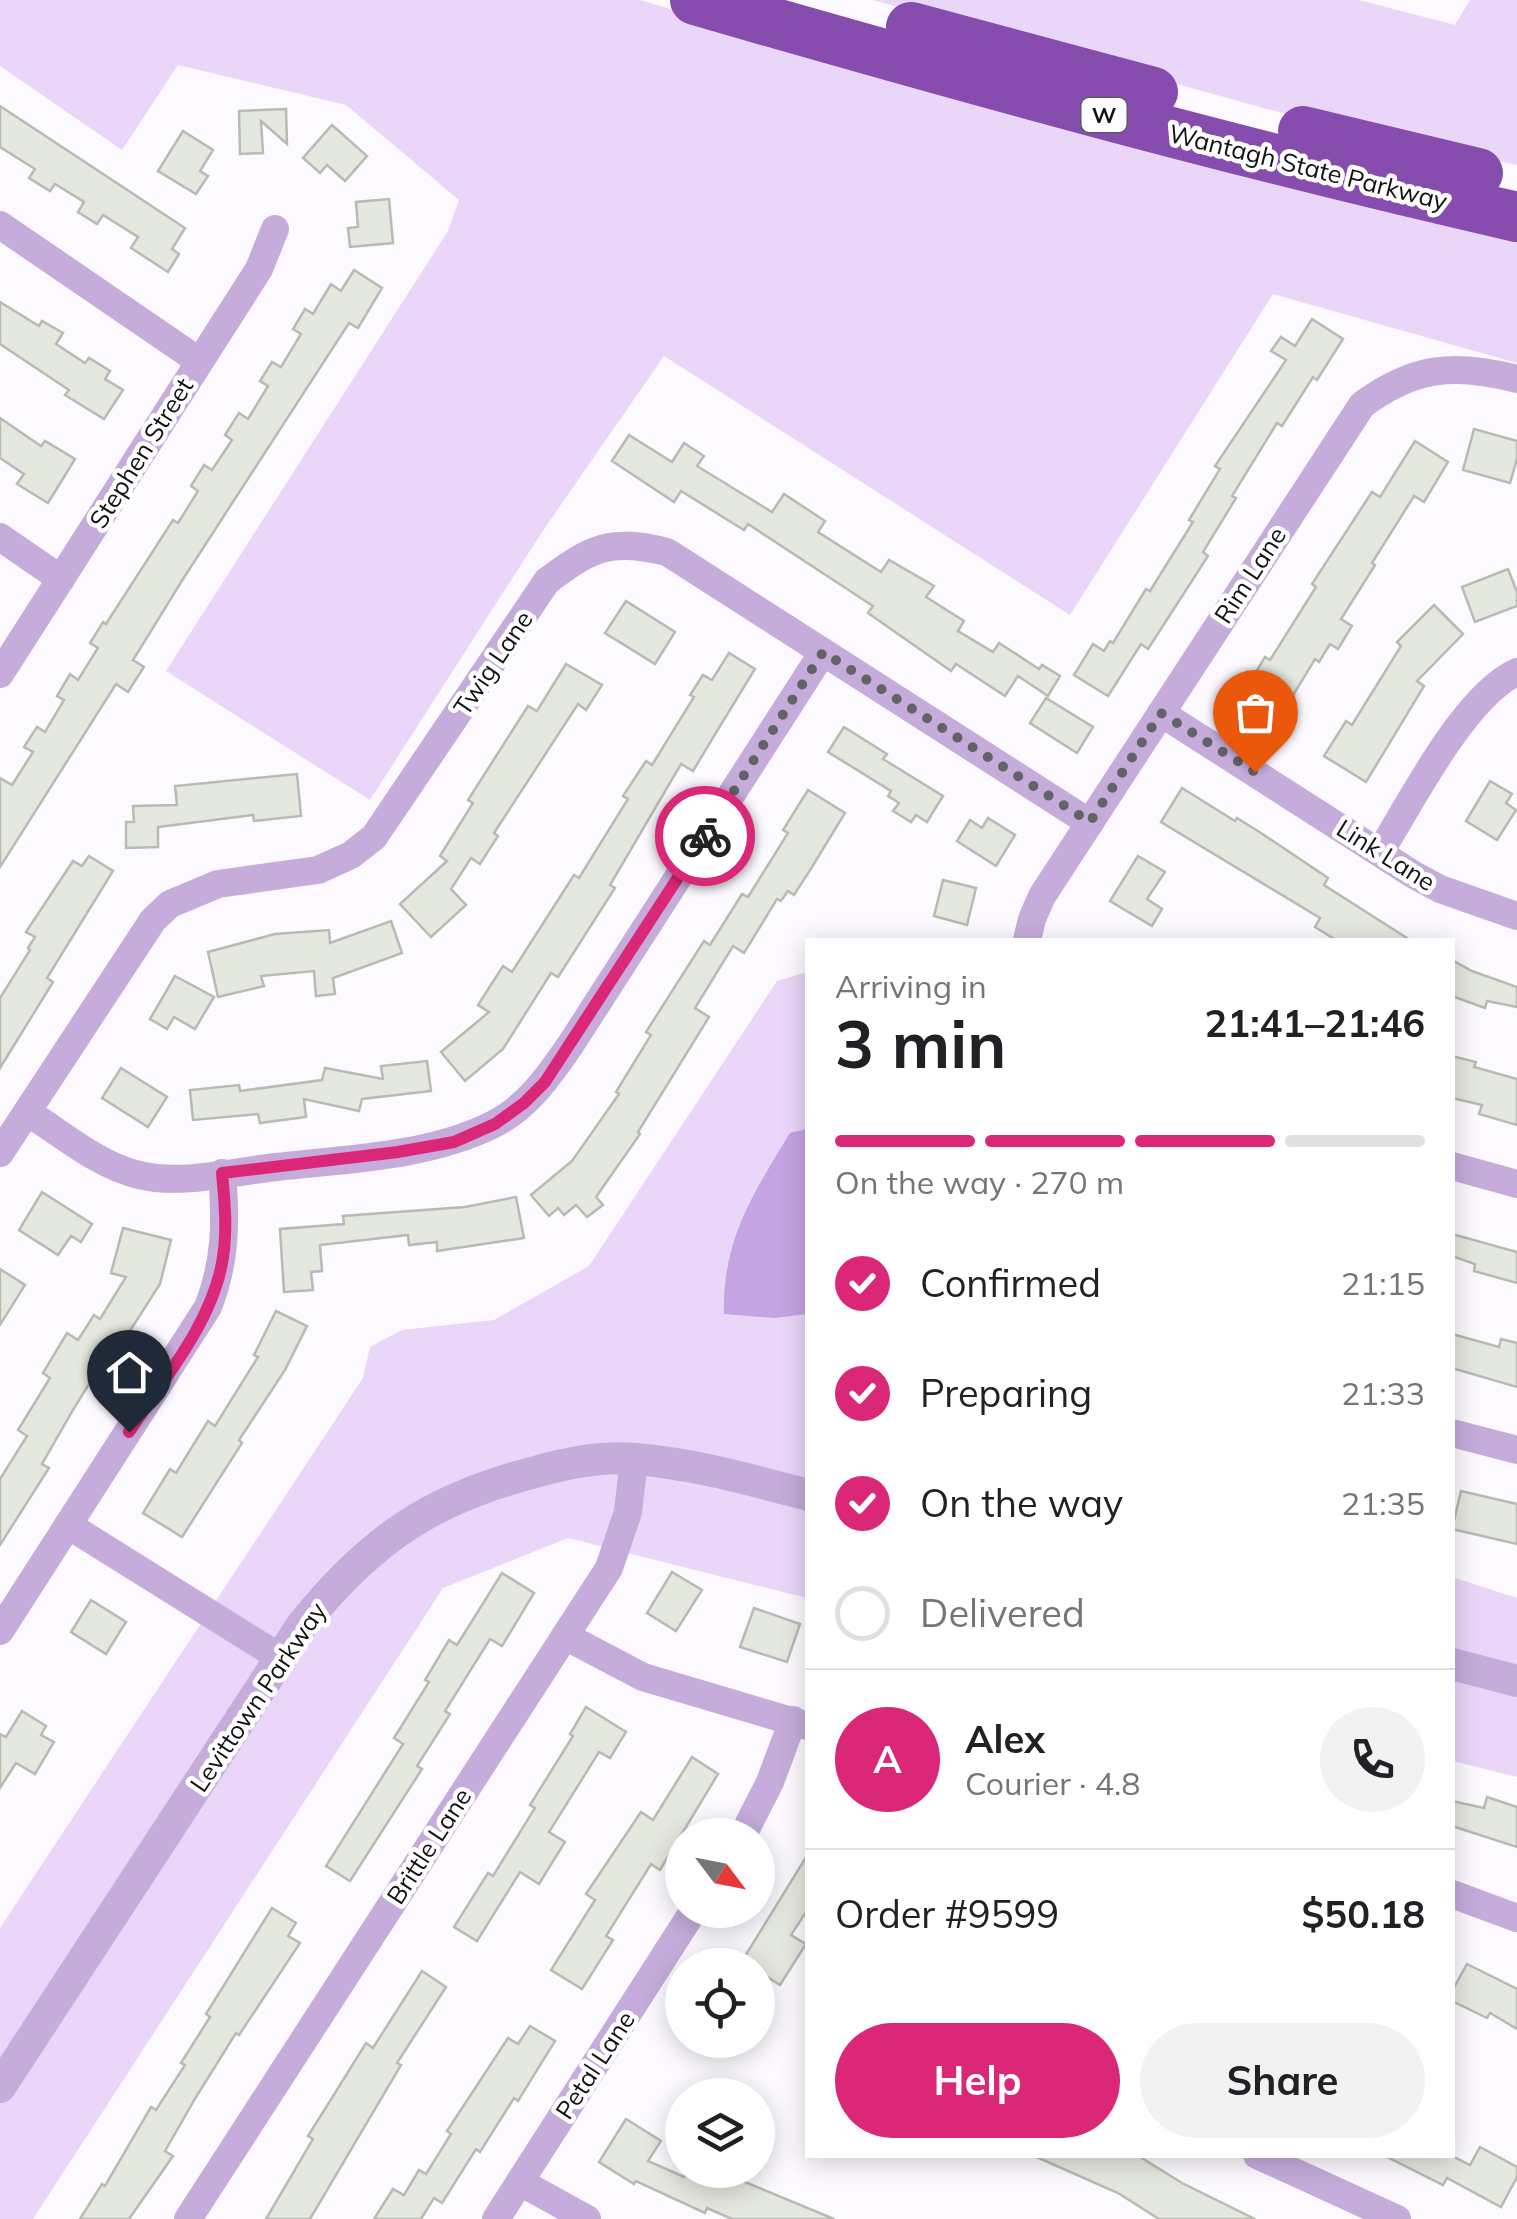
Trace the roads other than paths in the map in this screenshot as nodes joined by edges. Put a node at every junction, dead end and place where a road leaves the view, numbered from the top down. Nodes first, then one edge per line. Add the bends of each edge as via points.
1 (695, 0) edge
2 (817, 0) edge
3 (1517, 182) edge
4 (1517, 217) edge
5 (0, 225) edge
6 (274, 230) dead end
7 (199, 361) junction
8 (1517, 380) edge
9 (0, 538) edge
10 (61, 579) junction
11 (823, 652) junction
12 (1517, 672) edge
13 (0, 674) edge
14 (1161, 713) junction
15 (1090, 822) junction
16 (1380, 852) junction
17 (1517, 916) edge
18 (1027, 938) edge
19 (27, 1112) junction
20 (0, 1154) edge
21 (1455, 1167) edge
22 (222, 1173) junction
23 (1517, 1184) edge
24 (1455, 1435) edge
25 (1517, 1450) edge
26 (634, 1458) junction
27 (805, 1494) edge
28 (68, 1525) junction
29 (0, 1632) edge
30 (565, 1636) junction
31 (282, 1658) junction
32 (1455, 1665) edge
33 (1517, 1681) edge
34 (800, 1723) edge
35 (752, 1818) edge
36 (1455, 1895) edge
37 (1517, 1918) edge
38 (682, 1928) edge
39 (0, 2086) edge
40 (1264, 2158) edge
41 (520, 2182) junction
42 (188, 2219) edge
43 (496, 2219) edge
44 (587, 2219) edge
45 (1397, 2219) edge

1 - 4 highway, Wantagh State Parkway / W via 992,86
2 - 3 highway, Wantagh State Parkway / W
5 - 7 street
6 - 7 street, Stephen Street via 259,270
7 - 10 street, Stephen Street
8 - 14 street, Rim Lane via 1458,368 1427,371 1362,406
9 - 10 street
10 - 13 street, Stephen Street
11 - 15 street, Twig Lane
11 - 19 street, Twig Lane via 667,552 617,544 580,555 547,581 374,837 318,870 218,884 170,904 135,942
11 - 22 street via 571,1044 524,1103 454,1142
12 - 16 street via 1489,689 1463,721
14 - 15 street, Rim Lane
14 - 16 street, Link Lane
15 - 18 street, Rim Lane via 1042,896
16 - 17 street, Link Lane via 1440,889
19 - 20 street, Twig Lane
19 - 22 street via 138,1175
21 - 23 street
22 - 28 street via 224,1248 208,1306
24 - 25 street
26 - 27 street, Levittown Parkway
26 - 30 street, Brittle Lane via 620,1541
26 - 31 street, Levittown Parkway via 557,1466 442,1503 338,1581
28 - 29 street
28 - 31 street
30 - 34 street via 643,1677
30 - 42 street, Brittle Lane
31 - 39 street, Levittown Parkway
32 - 33 street
34 - 35 street
36 - 37 street
38 - 41 street, Petal Lane
40 - 45 street
41 - 43 street, Petal Lane
41 - 44 street

